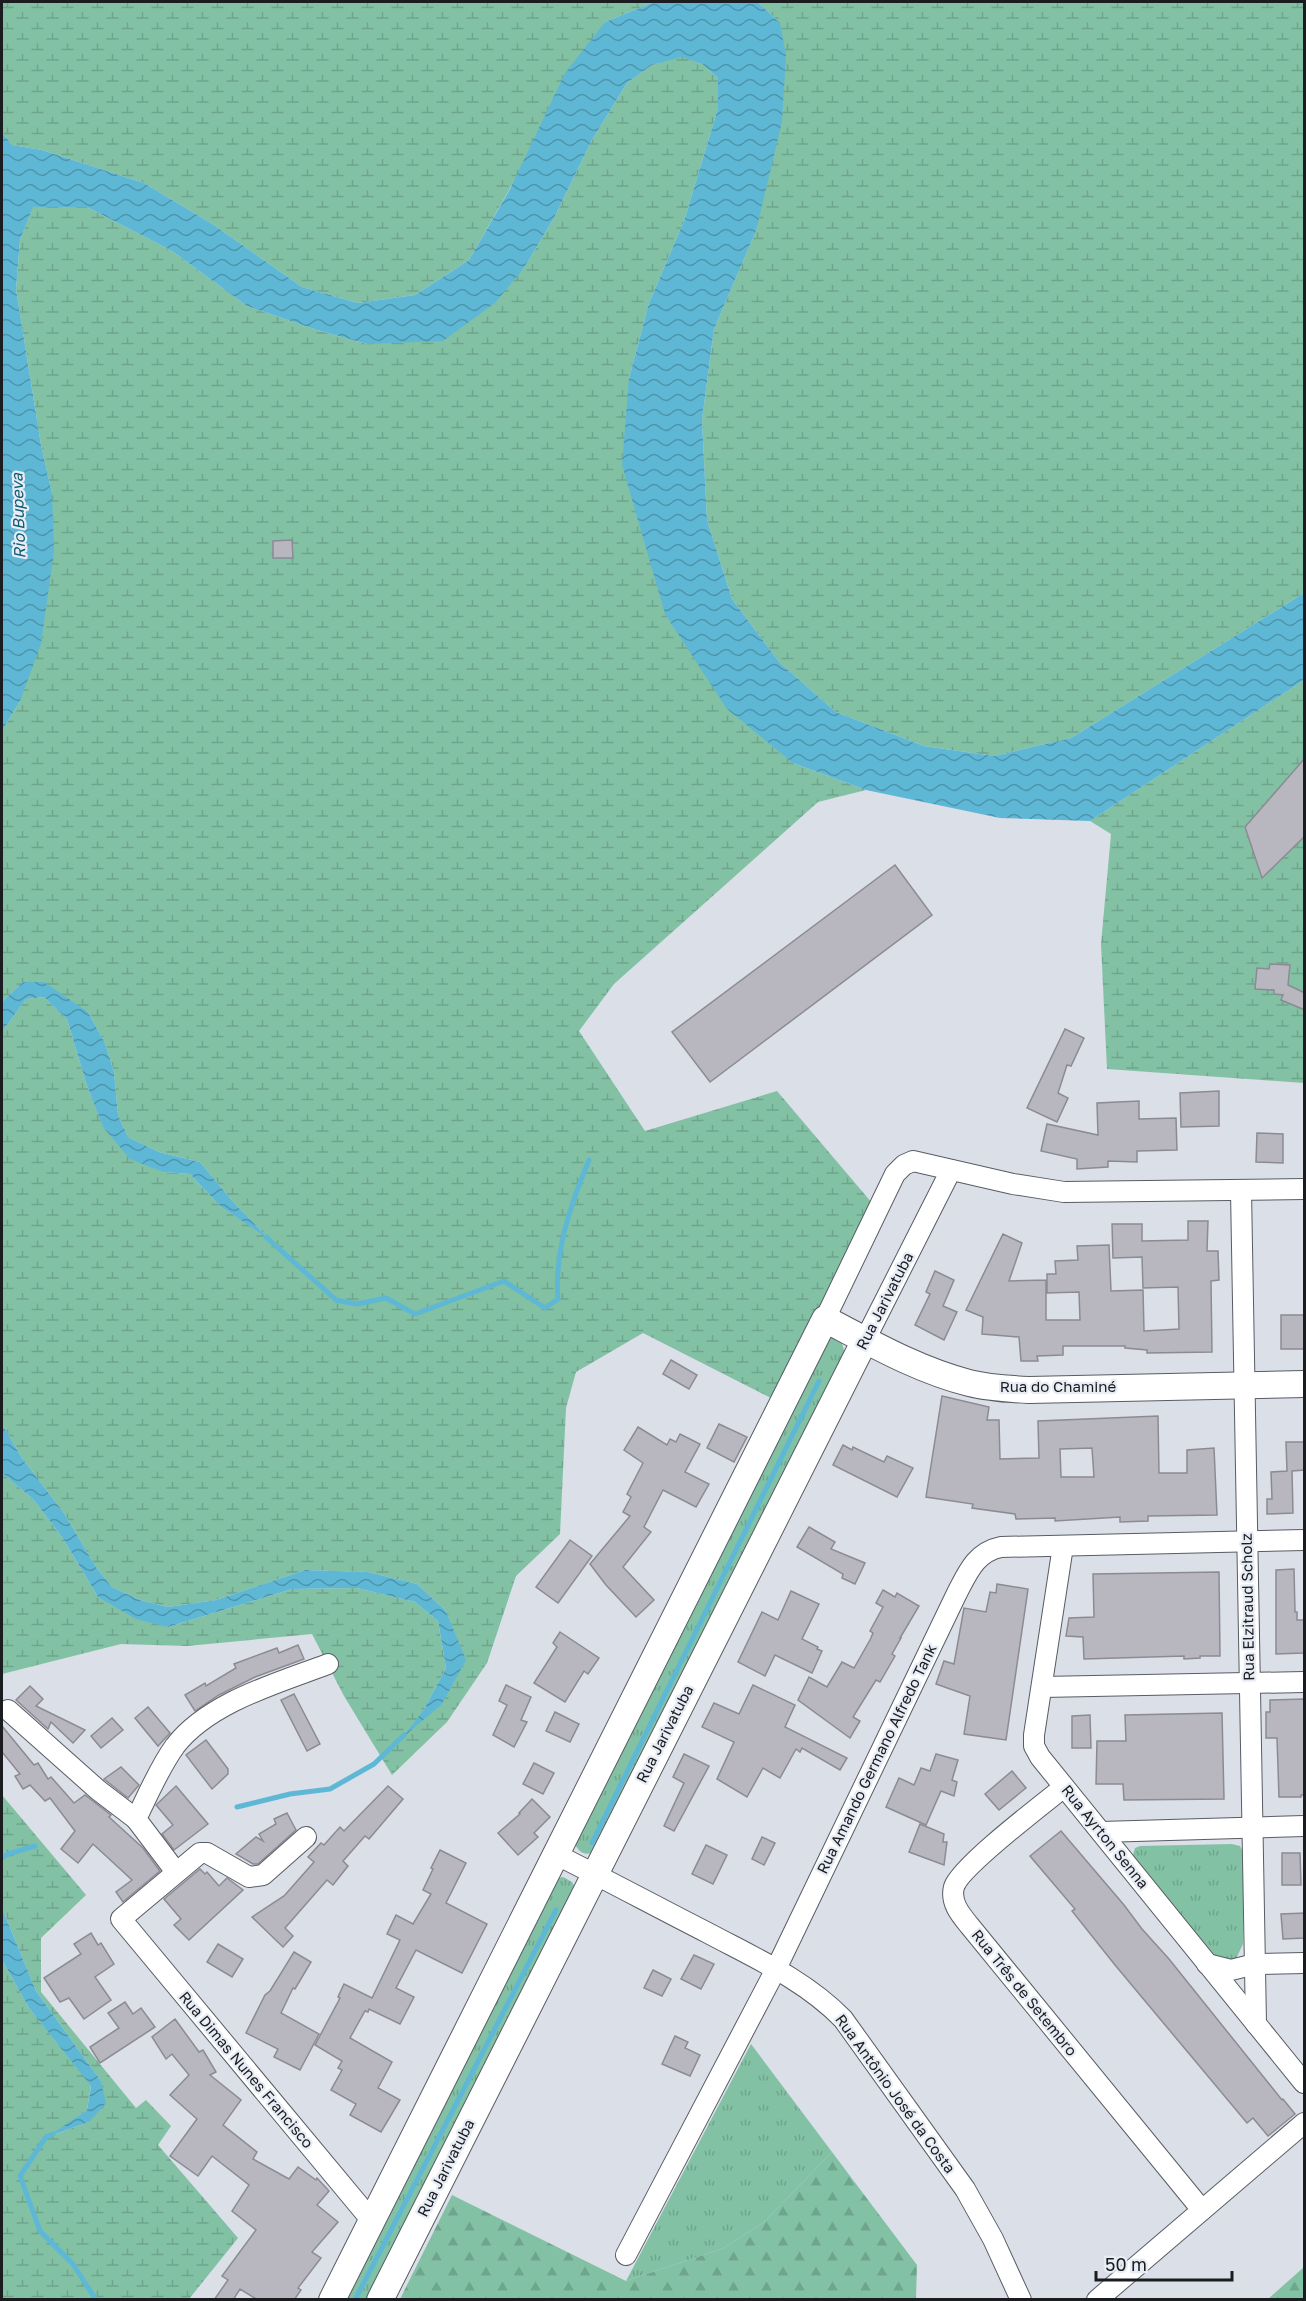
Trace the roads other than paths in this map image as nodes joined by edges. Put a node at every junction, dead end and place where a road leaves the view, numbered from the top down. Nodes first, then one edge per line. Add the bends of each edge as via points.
1 (951, 1170) junction
2 (1305, 1189) edge
3 (1240, 1191) junction
4 (825, 1319) junction
5 (865, 1340) junction
6 (1305, 1384) edge
7 (1244, 1386) junction
8 (1305, 1540) edge
9 (1247, 1541) junction
10 (1063, 1546) junction
11 (328, 1664) dead end
12 (1305, 1682) edge
13 (1250, 1683) junction
14 (1042, 1687) junction
15 (8, 1710) dead end
16 (1064, 1787) junction
17 (136, 1819) junction
18 (1305, 1826) edge
19 (1253, 1828) junction
20 (1101, 1832) junction
21 (306, 1837) dead end
22 (556, 1855) junction
23 (176, 1872) junction
24 (595, 1874) junction
25 (1305, 1963) edge
26 (1207, 1964) junction
27 (1255, 1964) junction
28 (776, 1969) junction
29 (1256, 2024) junction
30 (1305, 2083) edge
31 (1305, 2123) edge
32 (1202, 2210) junction
33 (372, 2221) junction
34 (626, 2255) dead end
35 (332, 2300) edge
36 (381, 2300) edge
37 (1021, 2300) edge
38 (1097, 2300) edge

1 - 3 street via 1064,1192
1 - 4 street via 913,1161 895,1174
1 - 5 street, Rua Jarivatuba
2 - 3 street
3 - 7 street, Rua Elzitraud Scholz
4 - 5 street, Rua do Chaminé
4 - 22 street
5 - 7 street, Rua do Chaminé via 938,1373 1000,1388
5 - 24 street, Rua Jarivatuba
6 - 7 street, Rua do Chaminé
7 - 9 street, Rua Elzitraud Scholz
8 - 9 street, Rua Amando Germano Alfredo Tank
9 - 10 street, Rua Amando Germano Alfredo Tank
9 - 13 street, Rua Elzitraud Scholz
10 - 14 street, Rua Ayrton Senna
10 - 28 street, Rua Amando Germano Alfredo Tank via 990,1549 970,1567
11 - 17 street via 250,1693 190,1731 167,1758
12 - 13 street
13 - 14 street
13 - 19 street, Rua Elzitraud Scholz
14 - 16 street, Rua Ayrton Senna via 1034,1746
15 - 17 street
16 - 20 street, Rua Ayrton Senna
16 - 32 street, Rua Três de Setembro via 972,1863 954,1887 954,1901 969,1925
17 - 23 street
18 - 19 street
19 - 20 street
19 - 27 street, Rua Elzitraud Scholz
20 - 26 street, Rua Ayrton Senna
21 - 23 street via 255,1878 207,1853 200,1853
22 - 24 street, Rua Antônio José da Costa
22 - 33 street
23 - 33 street, Rua Dimas Nunes Francisco via 121,1919
24 - 28 street, Rua Antônio José da Costa
24 - 36 street, Rua Jarivatuba
25 - 27 street
26 - 27 street via 1231,1970
26 - 29 street, Rua Ayrton Senna
27 - 29 street, Rua Elzitraud Scholz
28 - 34 street, Rua Amando Germano Alfredo Tank
28 - 37 street, Rua Antônio José da Costa via 817,1995 843,2019 965,2189
29 - 30 street, Rua Ayrton Senna
31 - 32 street
32 - 38 street
33 - 35 street

